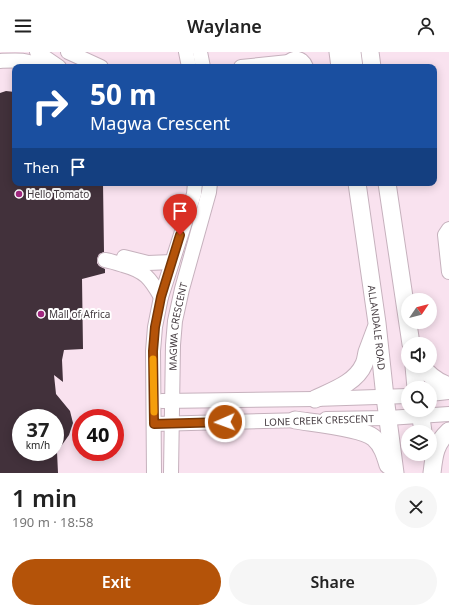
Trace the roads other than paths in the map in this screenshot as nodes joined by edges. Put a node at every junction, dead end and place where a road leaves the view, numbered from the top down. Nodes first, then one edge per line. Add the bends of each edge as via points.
1 (37, 52) edge
2 (68, 52) edge
3 (186, 52) edge
4 (200, 52) edge
5 (338, 52) edge
6 (352, 52) edge
7 (0, 61) edge
8 (27, 63) edge
9 (55, 64) edge
10 (96, 64) edge
11 (188, 64) edge
12 (202, 64) edge
13 (288, 64) edge
14 (304, 64) edge
15 (340, 64) edge
16 (354, 64) edge
17 (195, 186) edge
18 (209, 186) edge
19 (357, 186) edge
20 (369, 186) edge
21 (388, 186) edge
22 (449, 229) edge
23 (172, 262) junction
24 (370, 272) junction
25 (449, 272) edge
26 (161, 297) junction
27 (378, 323) junction
28 (409, 337) edge
29 (427, 373) edge
30 (449, 386) edge
31 (449, 392) edge
32 (437, 393) edge
33 (401, 396) edge
34 (385, 397) junction
35 (314, 399) junction
36 (172, 400) junction
37 (154, 401) junction
38 (437, 414) edge
39 (449, 414) edge
40 (401, 416) edge
41 (388, 418) junction
42 (295, 420) junction
43 (154, 424) junction
44 (171, 424) junction
45 (449, 431) edge
46 (428, 461) edge
47 (154, 473) edge
48 (171, 473) edge
49 (390, 473) edge
50 (396, 473) edge
51 (431, 473) edge

1 - 9 street
2 - 10 street
3 - 11 street
4 - 12 street
5 - 15 main road
6 - 16 main road
7 - 8 street
13 - 14 street via 294,59
17 - 23 street, MAGWA CRESCENT
18 - 36 street, MAGWA CRESCENT via 176,321
19 - 24 main road, ALLANDALE ROAD
20 - 24 main road via 373,246
21 - 28 main road
22 - 25 street via 446,235
23 - 26 street, MAGWA CRESCENT
23 - 26 street via 148,263 104,257 142,272
24 - 27 main road, ALLANDALE ROAD
26 - 37 street, MAGWA CRESCENT via 155,327
27 - 34 main road, ALLANDALE ROAD
27 - 35 main road via 359,372 346,384
29 - 30 main road
31 - 32 street
33 - 34 street, LONE CREEK CRESCENT
34 - 35 street, LONE CREEK CRESCENT
34 - 41 main road, ALLANDALE ROAD
35 - 36 street, LONE CREEK CRESCENT
36 - 37 street, LONE CREEK CRESCENT
36 - 44 street, MAGWA CRESCENT
37 - 43 street, MAGWA CRESCENT
38 - 39 street, LONE CREEK CRESCENT
40 - 41 street, LONE CREEK CRESCENT
41 - 42 street, LONE CREEK CRESCENT
41 - 50 main road, ALLANDALE ROAD
42 - 44 street, LONE CREEK CRESCENT
42 - 49 main road via 368,434 384,451
43 - 44 street, LONE CREEK CRESCENT
43 - 47 street, MAGWA CRESCENT
44 - 48 street, MAGWA CRESCENT
45 - 51 main road via 440,441 434,454
46 - 51 main road

